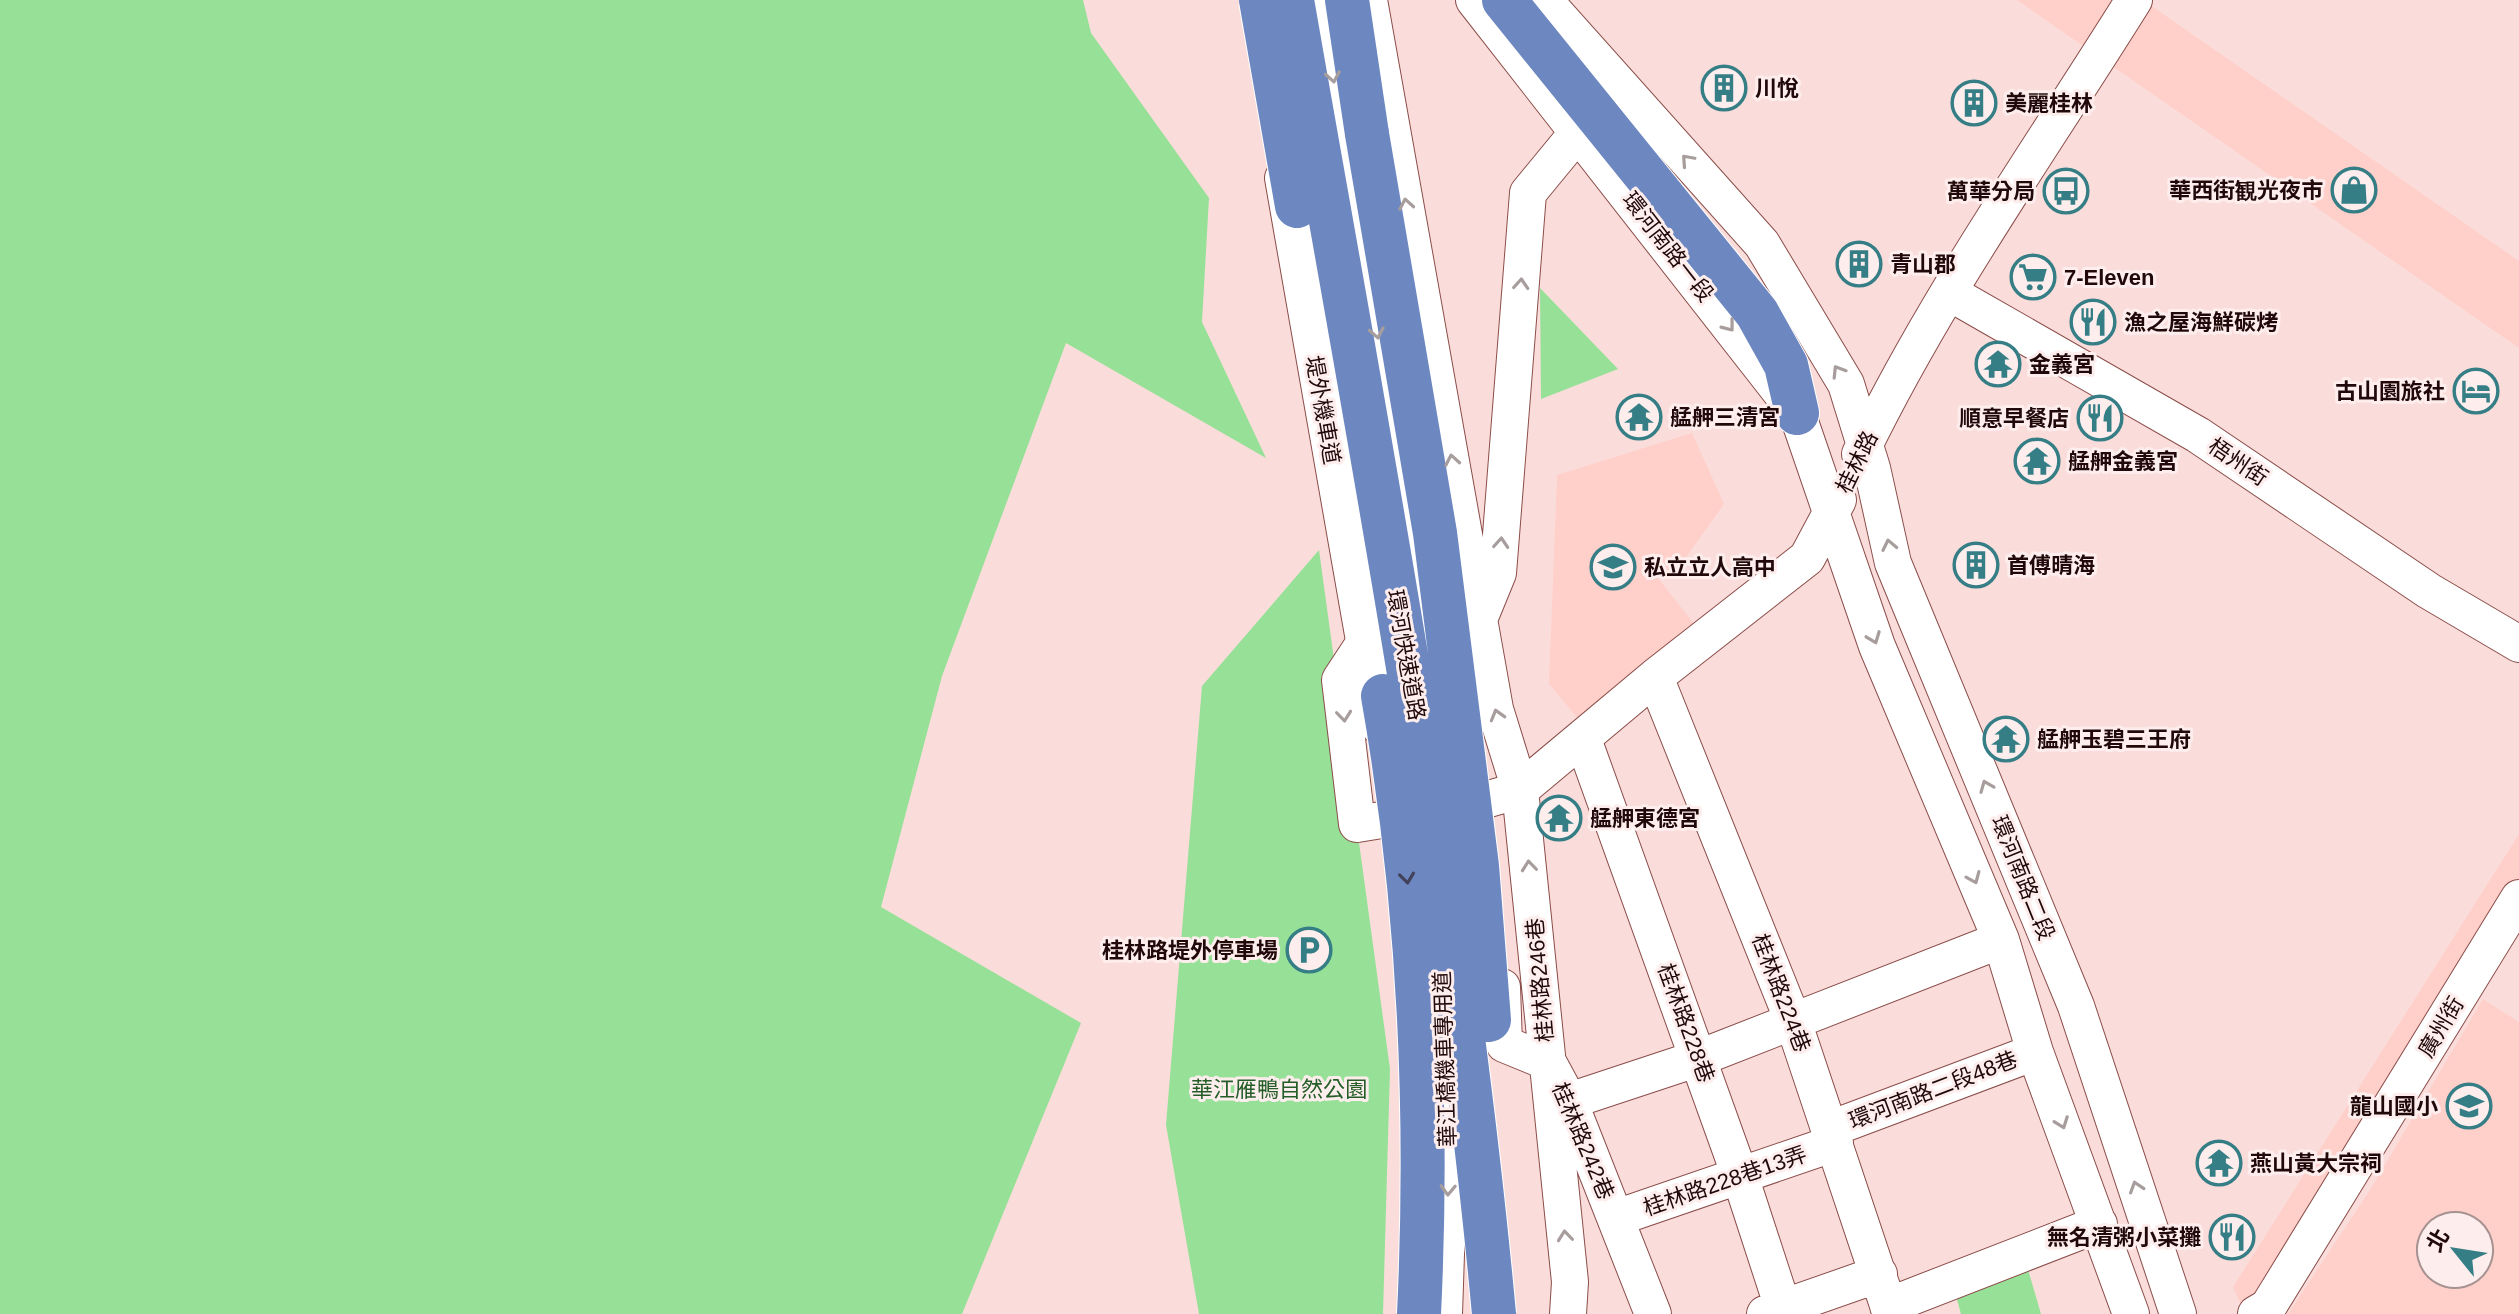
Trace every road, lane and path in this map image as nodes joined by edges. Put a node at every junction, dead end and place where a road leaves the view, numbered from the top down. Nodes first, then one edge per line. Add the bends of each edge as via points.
1 (1252, 0) edge
2 (1261, 0) edge
3 (1292, 0) edge
4 (1319, 0) edge
5 (1347, 0) edge
6 (1369, 0) edge
7 (1474, 0) edge
8 (1504, 0) edge
9 (1544, 0) edge
10 (2134, 0) edge
11 (1579, 131) junction
12 (1950, 293) junction
13 (1797, 413) junction
14 (1865, 444) junction
15 (1833, 511) junction
16 (1480, 617) junction
17 (2519, 644) edge
18 (1655, 677) junction
19 (1583, 739) junction
20 (1520, 790) junction
21 (1461, 807) junction
22 (1391, 819) joint
23 (2519, 898) edge
24 (2001, 940) junction
25 (1793, 1021) junction
26 (2035, 1052) junction
27 (1699, 1058) junction
28 (1548, 1062) junction
29 (1569, 1101) junction
30 (1832, 1136) junction
31 (1740, 1176) junction
32 (1616, 1218) junction
33 (2099, 1224) junction
34 (1886, 1298) edge
35 (1774, 1311) edge
36 (1419, 1314) edge
37 (1444, 1314) edge
38 (1494, 1314) edge
39 (1503, 1314) edge
40 (1568, 1314) edge
41 (1653, 1314) edge
42 (2131, 1314) edge
43 (2178, 1314) edge
44 (2256, 1314) edge

1 - 22 street, 堤外機車道 via 1363,645 1372,669
2 -> 36 highway, 環河快速道路, bridge via 1391,744 1410,898 1419,974 1424,1220
3 - 38 highway, 環河快速道路, bridge via 1427,775 1476,1118
4 -> 21 street
5 - 39 highway, bridge via 1435,533 1477,866 1504,1232
16 -> 6 street, 桂林路246巷
7 - 11 street, 環河南路一段
8 - 13 highway via 1757,313 1786,365
14 -> 9 street via 1846,384 1762,244
10 - 12 street, 桂林路
11 -> 13 street, 環河南路一段
16 -> 11 street via 1498,573 1528,193
12 - 14 street, 桂林路
12 - 17 street, 梧州街 via 2198,435 2429,591
13 - 15 street, 環河南路一段
14 - 15 street, 桂林路
43 -> 14 street, 環河南路二段 via 2076,1006 1893,563
15 - 18 street, 桂林路 via 1807,558
15 -> 24 street, 環河南路二段 via 1877,646
20 -> 16 street, 桂林路246巷 via 1495,709
18 - 19 street, 桂林路
18 - 25 street, 桂林路224巷
19 - 20 street, 桂林路
19 - 27 street, 桂林路228巷
20 - 21 street, 桂林路
28 -> 20 street, 桂林路246巷
21 - 22 street, 桂林路
21 - 28 street, 桂林路242巷 via 1497,881 1504,1044
21 -> 37 street, 華江橋機車專用道 via 1437,891 1449,1164
23 - 44 street, 廣州街 via 2276,1295
24 - 25 street
24 - 26 street, 環河南路二段
25 - 27 street
25 - 30 street, 桂林路224巷
26 - 30 street, 環河南路二段48巷
26 -> 33 street, 環河南路二段
27 - 29 street
27 - 31 street, 桂林路228巷
28 - 29 street, 桂林路242巷
40 -> 28 street, 桂林路246巷 via 1570,1282
29 - 32 street, 桂林路242巷
30 - 31 street, 桂林路228巷13弄
30 - 34 street, 桂林路224巷
31 - 32 street, 桂林路228巷13弄
31 - 35 street, 桂林路228巷
32 - 41 street, 桂林路242巷
33 - 34 street
33 - 42 street, 環河南路二段
34 - 35 street

